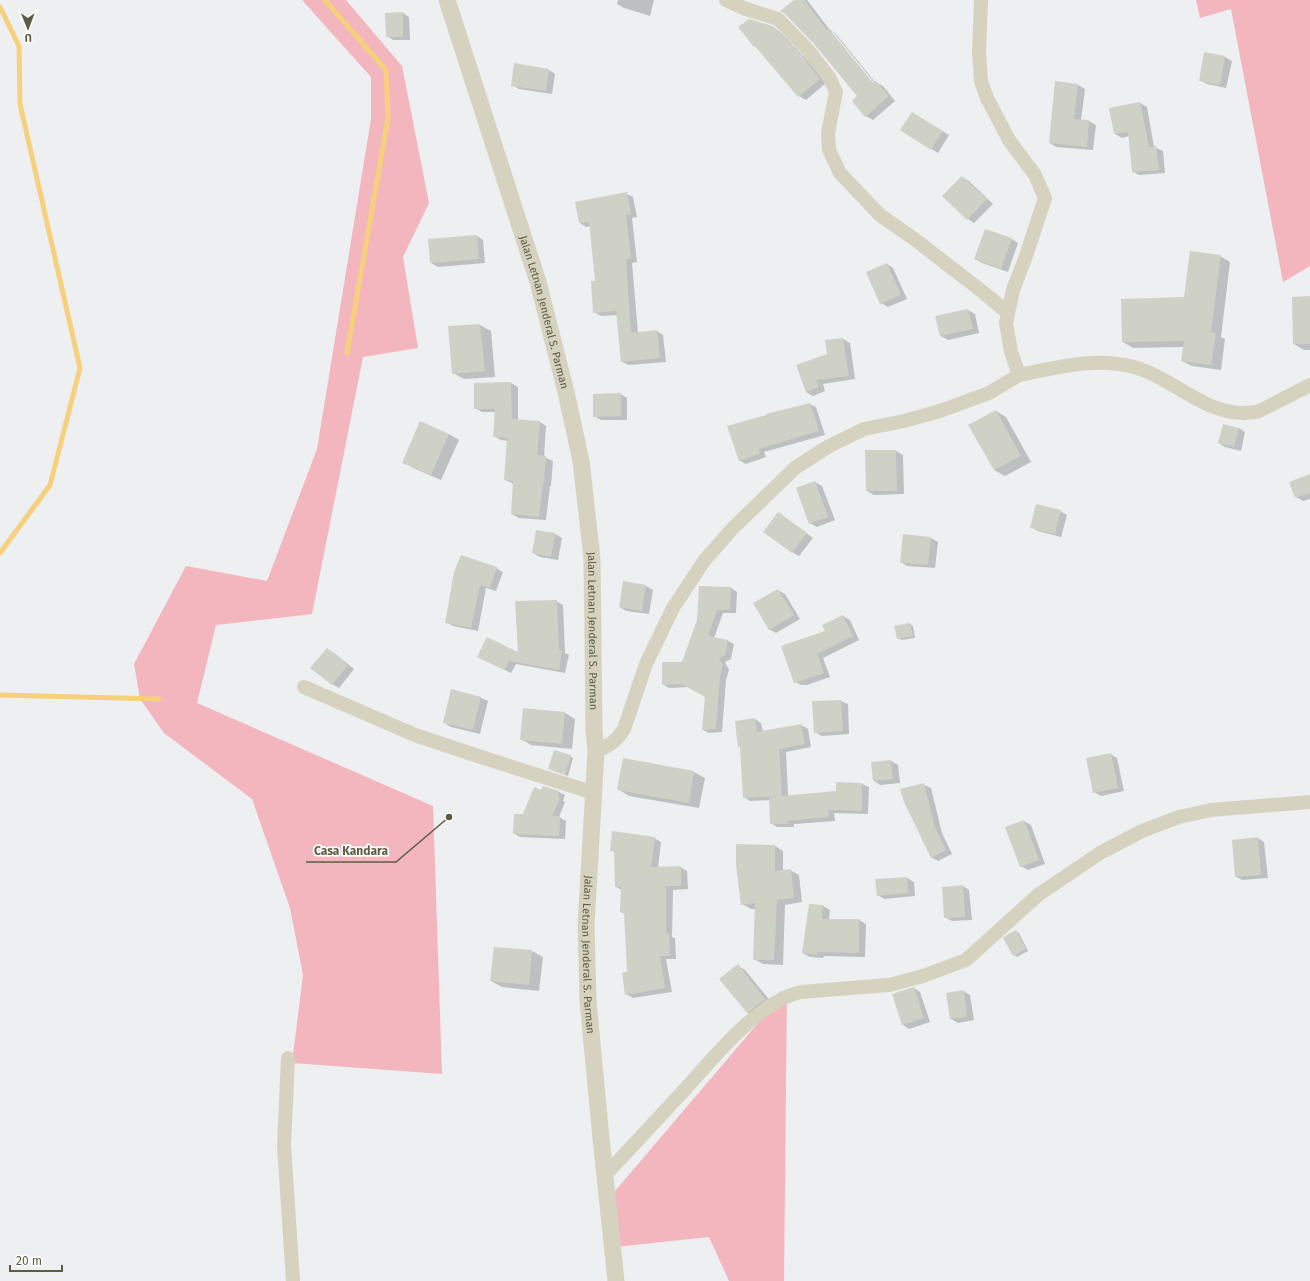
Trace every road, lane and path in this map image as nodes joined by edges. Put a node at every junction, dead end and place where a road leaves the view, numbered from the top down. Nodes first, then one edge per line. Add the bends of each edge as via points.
1 (447, 0) edge
2 (726, 0) edge
3 (981, 0) edge
4 (1008, 313) junction
5 (1019, 375) junction
6 (1310, 385) edge
7 (304, 687) dead end
8 (596, 752) junction
9 (594, 793) junction
10 (1310, 802) edge
11 (288, 1058) dead end
12 (605, 1175) junction
13 (293, 1281) edge
14 (616, 1281) edge

1 - 8 street, Jalan Letnan Jenderal S. Parman via 538,282 581,462 592,558
2 - 4 street via 778,19 830,76 836,92 828,133 829,150 840,173 880,215
3 - 4 street via 981,81 1006,135 1035,175 1045,198 1013,290
4 - 5 street via 1006,323 1011,352
5 - 6 street via 1099,361 1130,366 1157,376 1207,404 1238,413 1256,412
5 - 8 street via 989,393 940,411 864,429 829,446 795,468 732,529 704,561 673,608 646,664 624,729 618,738
7 - 9 street via 415,735
8 - 9 street, Jalan Letnan Jenderal S. Parman
9 - 12 street, Jalan Letnan Jenderal S. Parman via 586,925 588,1002
10 - 12 street via 1211,810 1179,817 1142,831 1100,853 1038,895 966,960 889,985 801,992 782,999 749,1022
11 - 13 street via 284,1146
12 - 14 street, Jalan Letnan Jenderal S. Parman

